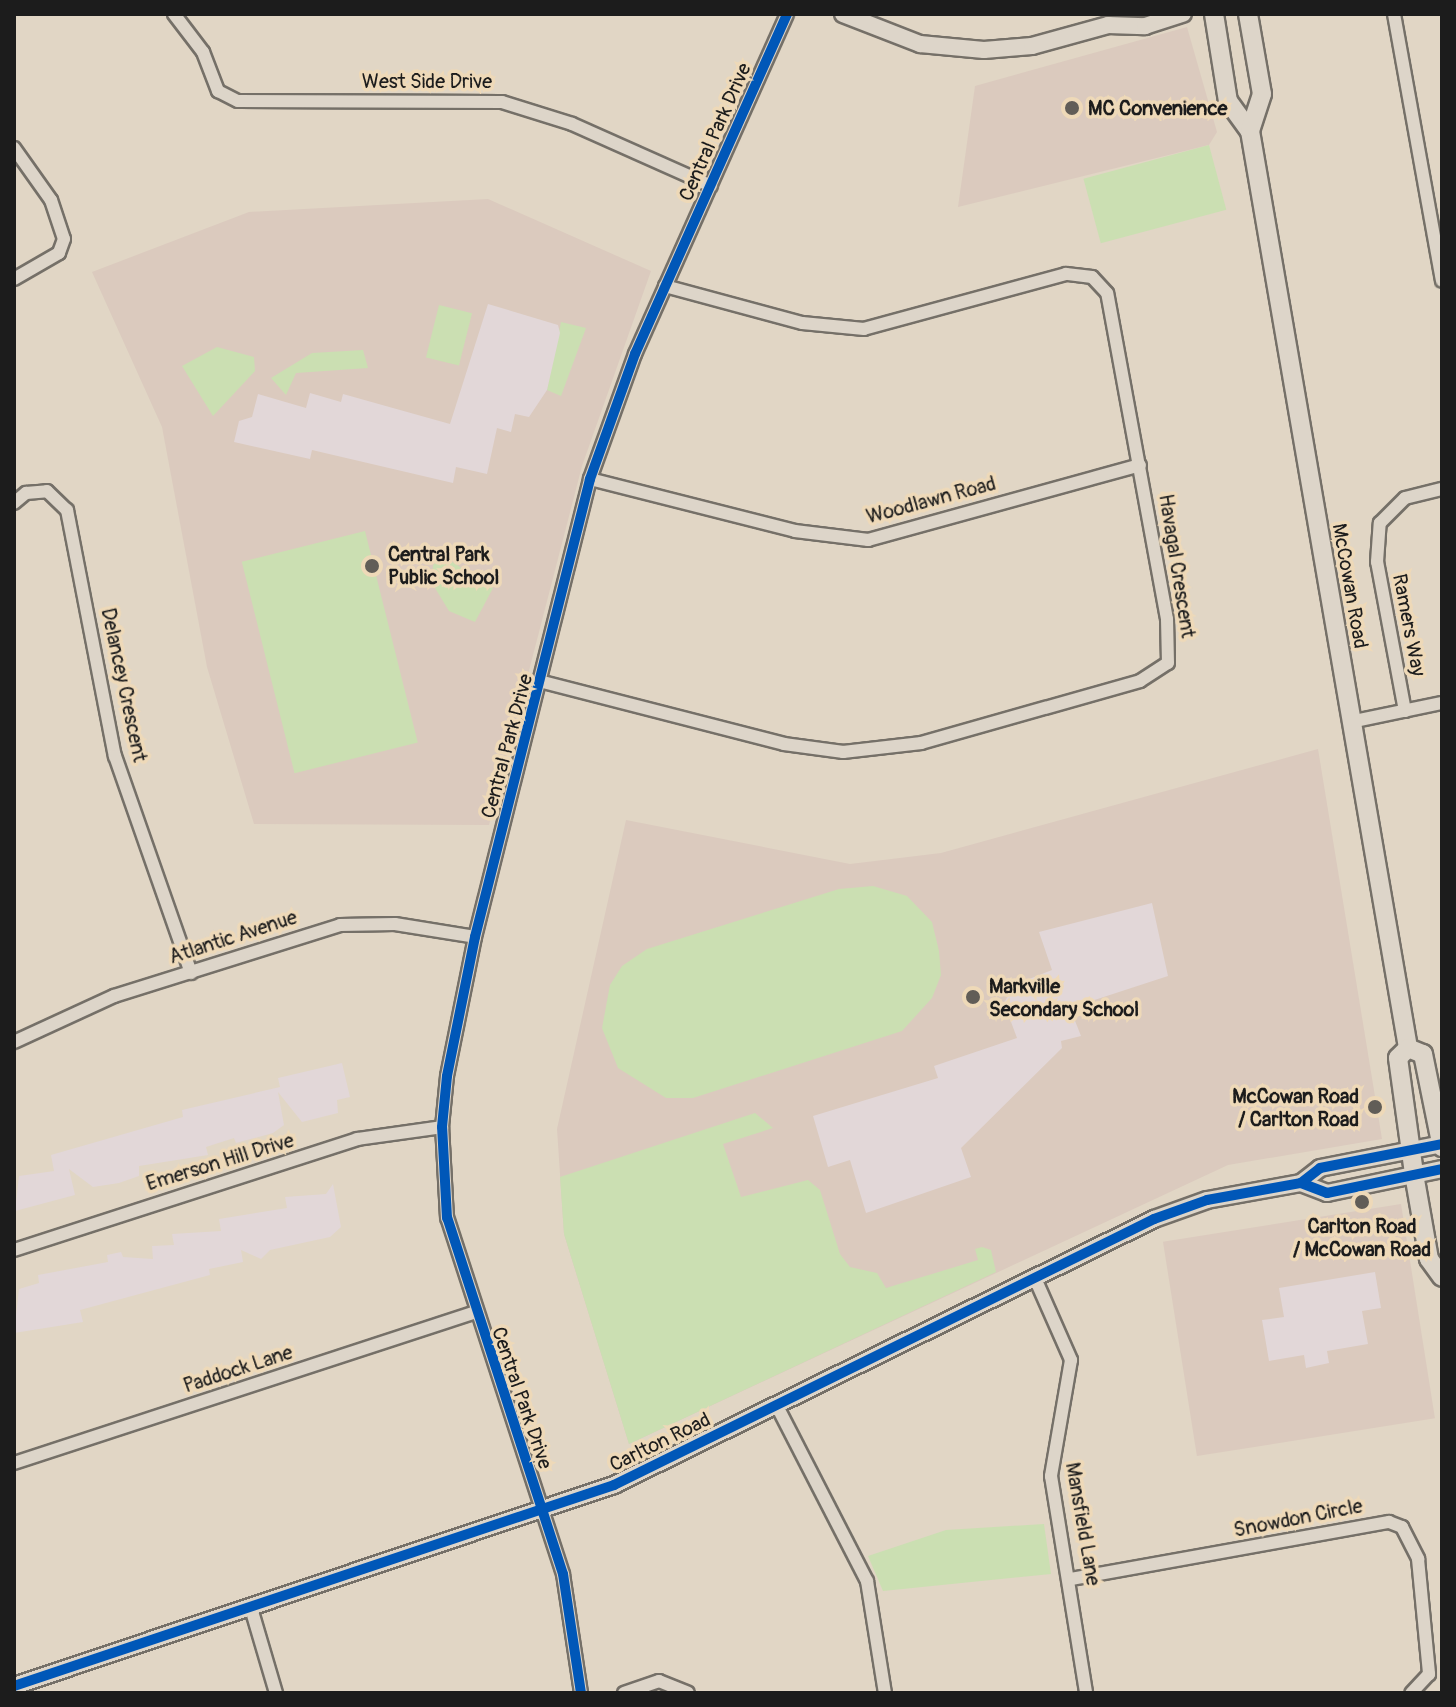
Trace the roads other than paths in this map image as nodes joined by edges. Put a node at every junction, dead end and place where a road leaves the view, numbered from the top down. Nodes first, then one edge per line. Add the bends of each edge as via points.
1 (174, 14) edge
2 (787, 14) edge
3 (843, 14) edge
4 (1183, 14) edge
5 (1214, 14) edge
6 (1248, 14) edge
7 (1394, 14) edge
8 (1114, 19) edge
9 (1250, 131) junction
10 (14, 148) edge
11 (711, 186) junction
12 (14, 279) edge
13 (1442, 281) edge
14 (665, 286) junction
15 (1140, 465) junction
16 (590, 479) junction
17 (1442, 489) edge
18 (14, 503) edge
19 (543, 682) junction
20 (1442, 703) edge
21 (1405, 711) junction
22 (1350, 722) junction
23 (475, 937) junction
24 (191, 973) junction
25 (14, 1042) edge
26 (1408, 1048) junction
27 (442, 1127) junction
28 (1442, 1145) edge
29 (1412, 1149) junction
30 (1442, 1169) edge
31 (1414, 1174) junction
32 (1301, 1183) junction
33 (14, 1250) edge
34 (1034, 1276) junction
35 (1442, 1277) edge
36 (474, 1313) junction
37 (777, 1406) junction
38 (14, 1463) edge
39 (541, 1511) junction
40 (1071, 1579) junction
41 (251, 1608) junction
42 (14, 1686) edge
43 (276, 1693) edge
44 (581, 1693) edge
45 (624, 1693) edge
46 (688, 1693) edge
47 (885, 1693) edge
48 (1086, 1693) edge
49 (1411, 1693) edge

1 - 11 street, West Side Drive via 203,52 218,91 238,101 502,102 572,124
2 - 11 street, Central Park Drive
3 - 8 street via 920,44 952,49 1032,46
4 - 8 street via 1145,26
5 - 9 main road, McCowan Road via 1228,101
6 - 9 main road, McCowan Road via 1262,94
7 - 13 street
9 - 22 main road, McCowan Road
10 - 12 street via 51,200 64,239 59,253
11 - 14 street, Central Park Drive
14 - 15 street, Havagal Crescent via 802,323 864,329 1066,274 1092,277 1107,293
14 - 16 street, Central Park Drive
15 - 16 street, Woodlawn Road via 868,540 795,531
15 - 19 street, Havagal Crescent via 1171,647 1168,663 1140,681 921,743 843,752 784,744
16 - 19 street, Central Park Drive
17 - 21 street, Ramers Way via 1405,498 1380,523 1377,562
18 - 24 street, Delancey Crescent via 26,493 47,491 67,510 115,756
19 - 23 street, Central Park Drive
20 - 21 street
21 - 22 street
22 - 26 main road, McCowan Road
23 - 24 street, Atlantic Avenue via 395,924 340,925
23 - 27 street, Central Park Drive
24 - 25 street, Atlantic Avenue via 80,1009
26 - 28 main road, McCowan Road via 1423,1054
26 - 29 main road, McCowan Road via 1398,1058
27 - 33 street, Emerson Hill Drive via 357,1139
27 - 36 street, Central Park Drive via 447,1218
28 - 29 street, Carlton Road
29 - 31 main road, McCowan Road
29 - 32 street, Carlton Road via 1320,1168
30 - 31 street, Carlton Road
31 - 32 street, Carlton Road via 1327,1193
31 - 35 main road, McCowan Road via 1429,1259
32 - 34 street, Carlton Road via 1207,1200
34 - 37 street, Carlton Road
34 - 40 street, Mansfield Lane via 1071,1360 1051,1476
36 - 38 street, Paddock Lane
36 - 39 street, Central Park Drive
37 - 39 street, Carlton Road via 614,1485
37 - 47 street via 867,1581
39 - 41 street, Carlton Road
39 - 44 street, Central Park Drive via 569,1597
40 - 48 street, Mansfield Lane
40 - 49 street, Snowdon Circle via 1389,1522 1402,1527 1418,1559 1429,1674
41 - 42 street, Carlton Road
41 - 43 street
45 - 46 street via 659,1681

